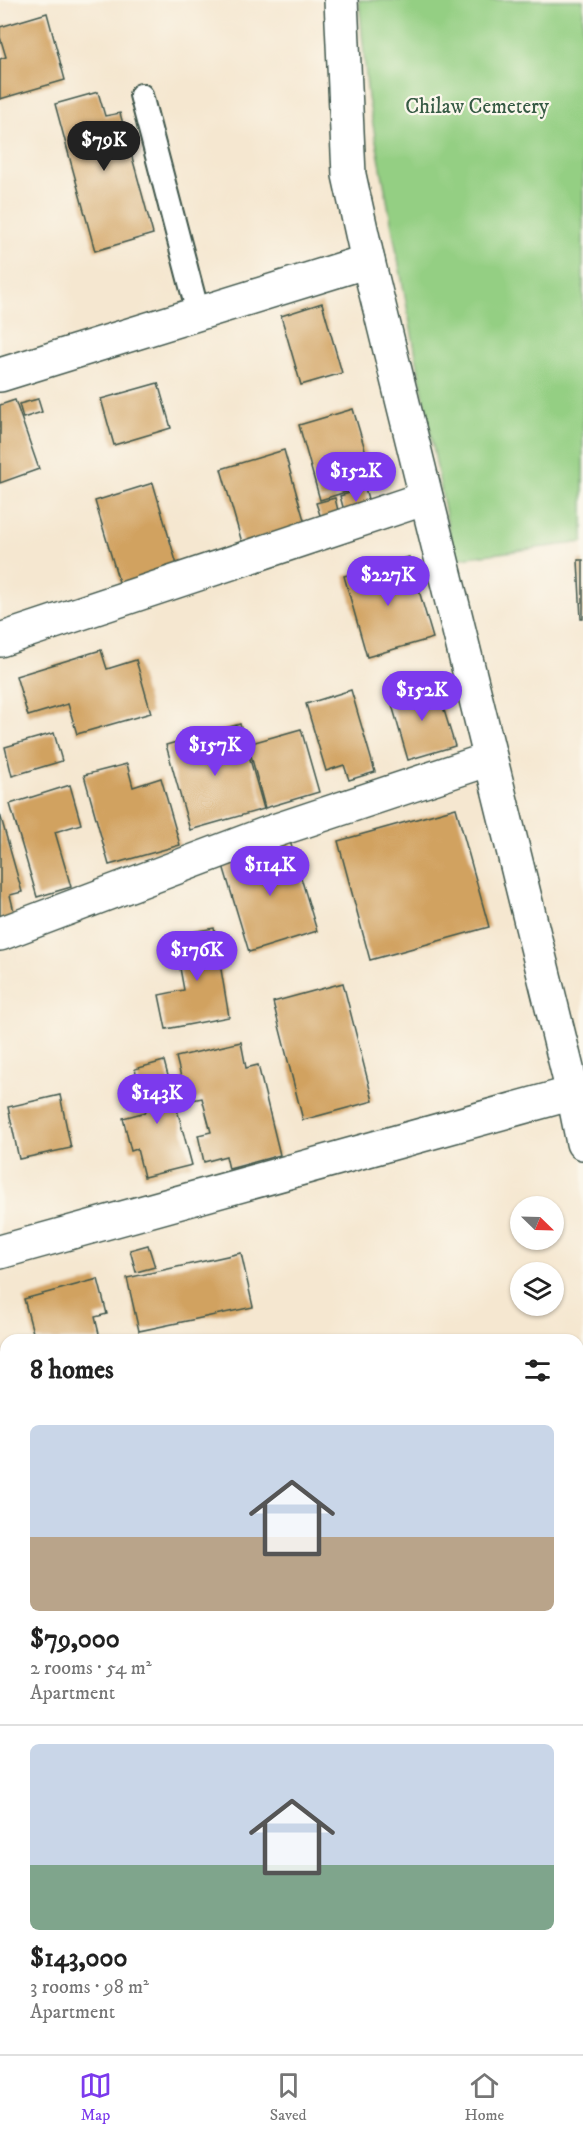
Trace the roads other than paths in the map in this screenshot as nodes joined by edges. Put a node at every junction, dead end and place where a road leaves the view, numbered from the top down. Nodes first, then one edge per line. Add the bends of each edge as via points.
1 (340, 0) edge
2 (141, 95) dead end
3 (368, 261) junction
4 (198, 314) junction
5 (0, 375) edge
6 (426, 498) junction
7 (0, 640) edge
8 (490, 759) junction
9 (0, 934) edge
10 (573, 1093) junction
11 (583, 1143) edge
12 (0, 1252) edge

1 - 3 street via 350,175
2 - 4 lane
3 - 4 street
3 - 6 street
4 - 5 street
6 - 7 street
6 - 8 street
8 - 9 street via 268,833
8 - 10 street
10 - 11 street
10 - 12 street

